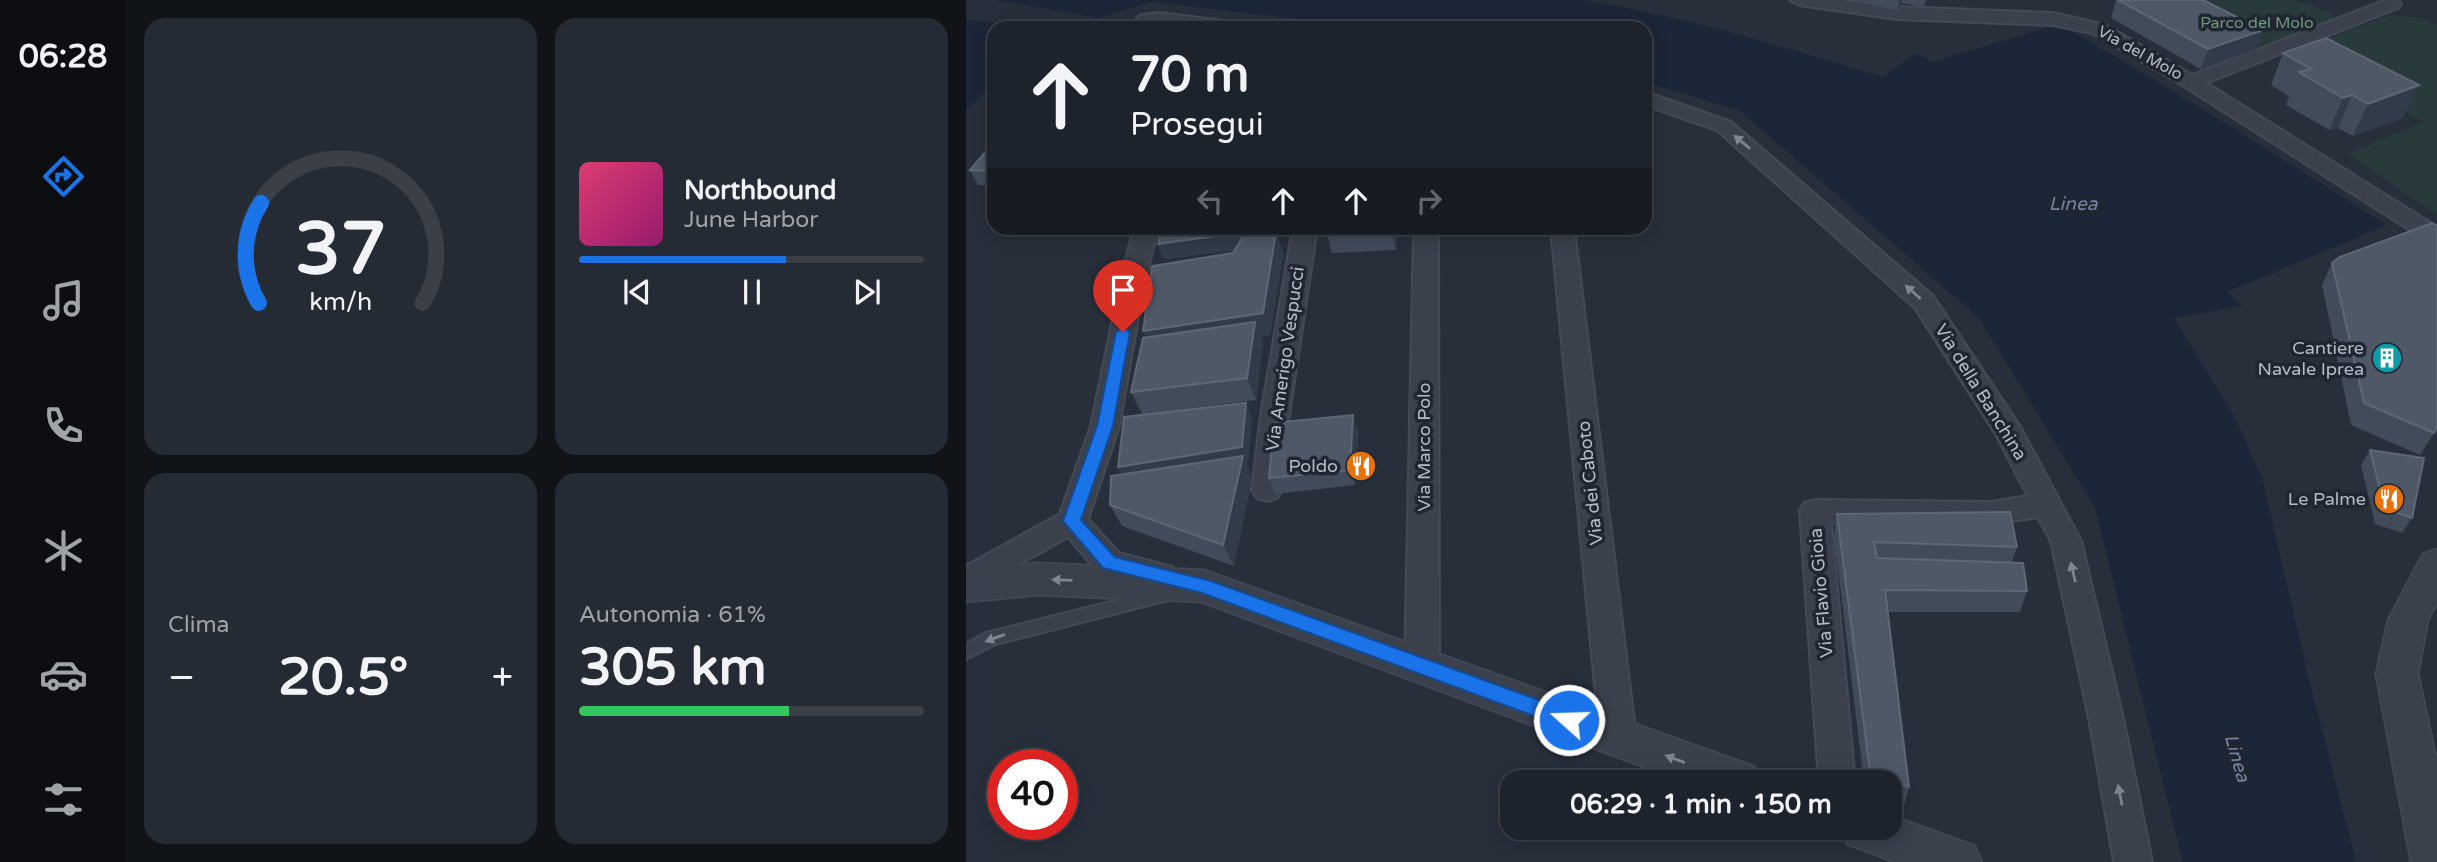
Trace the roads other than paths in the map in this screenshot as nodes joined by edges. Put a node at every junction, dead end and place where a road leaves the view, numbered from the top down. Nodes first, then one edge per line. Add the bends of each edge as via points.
1 (1800, 0) edge
2 (2392, 4) dead end
3 (1142, 18) dead end
4 (1199, 21) edge
5 (2191, 82) junction
6 (1652, 100) edge
7 (1144, 235) edge
8 (1304, 235) edge
9 (1426, 235) edge
10 (1563, 235) edge
11 (2437, 237) edge
12 (1267, 490) edge
13 (2047, 504) junction
14 (1072, 521) junction
15 (2437, 565) edge
16 (966, 583) edge
17 (1204, 586) junction
18 (966, 652) edge
19 (1422, 666) junction
20 (1618, 738) junction
21 (1706, 770) edge
22 (1836, 770) edge
23 (1897, 840) edge
24 (1958, 862) edge
25 (2133, 862) edge
26 (2435, 862) edge

1 - 5 street, Via del Molo via 1886,12 2081,23 2114,36
2 - 5 street
3 - 4 lane
5 - 11 street, Via del Molo
13 -> 6 street, Via della Banchina via 2009,432 1924,302 1724,126
7 - 14 street via 1105,426
8 - 12 street, Via Amerigo Vespucci
9 - 19 street, Via Marco Polo
10 - 20 street, Via dei Caboto
13 - 22 street, Via Flavio Gioia via 1992,513 1815,511
25 -> 13 street, Via della Banchina via 2066,541
14 - 16 street
14 - 17 street via 1109,563
15 - 26 street via 2408,620 2397,674
17 -> 16 street via 1038,579
17 -> 18 lane via 992,638
17 - 19 street
19 - 20 street
21 -> 20 street
23 - 24 street

